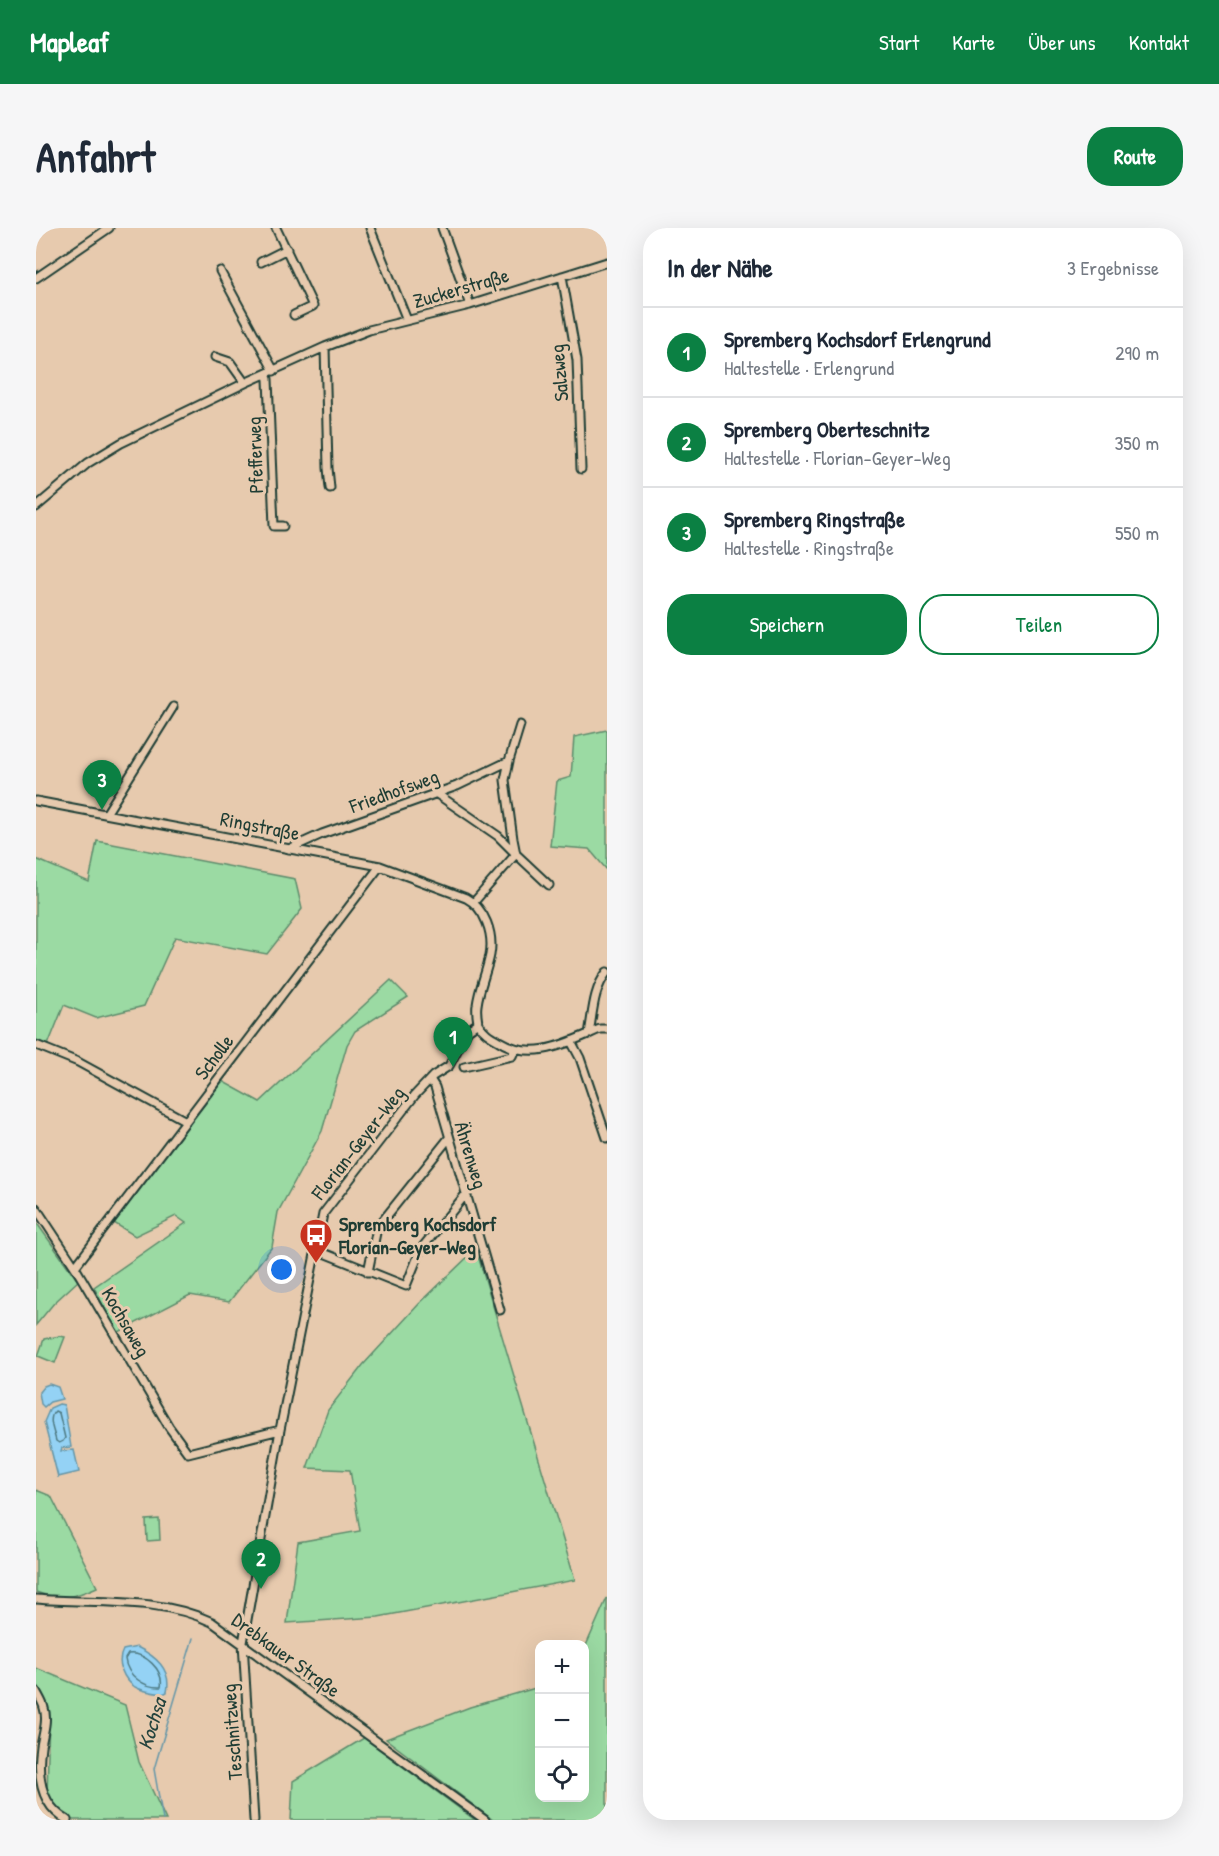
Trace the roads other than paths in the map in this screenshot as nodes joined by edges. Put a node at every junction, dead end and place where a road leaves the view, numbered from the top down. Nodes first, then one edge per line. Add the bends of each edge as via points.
1 (109, 228) edge
2 (276, 228) edge
3 (370, 228) edge
4 (442, 228) edge
5 (287, 249) junction
6 (261, 262) dead end
7 (607, 262) edge
8 (220, 271) dead end
9 (40, 273) edge
10 (562, 276) junction
11 (36, 278) edge
12 (470, 305) junction
13 (294, 315) dead end
14 (407, 320) junction
15 (326, 347) junction
16 (215, 357) dead end
17 (270, 372) junction
18 (245, 383) junction
19 (581, 469) dead end
20 (330, 488) dead end
21 (36, 507) edge
22 (283, 526) dead end
23 (173, 707) dead end
24 (520, 725) dead end
25 (509, 761) junction
26 (437, 794) junction
27 (36, 801) edge
28 (106, 814) junction
29 (289, 849) junction
30 (516, 854) junction
31 (380, 866) junction
32 (549, 885) dead end
33 (474, 902) junction
34 (607, 972) edge
35 (478, 1023) junction
36 (607, 1029) edge
37 (589, 1034) junction
38 (572, 1041) junction
39 (36, 1045) edge
40 (515, 1049) junction
41 (464, 1067) dead end
42 (429, 1079) junction
43 (186, 1121) junction
44 (448, 1138) junction
45 (607, 1138) edge
46 (466, 1194) junction
47 (36, 1208) edge
48 (316, 1250) junction
49 (75, 1267) junction
50 (368, 1272) junction
51 (500, 1310) dead end
52 (280, 1430) junction
53 (36, 1599) edge
54 (243, 1642) junction
55 (36, 1691) edge
56 (67, 1820) edge
57 (254, 1820) edge
58 (485, 1820) edge

1 - 9 street
2 - 5 street
3 - 14 street
4 - 12 street
5 - 6 street
5 - 13 street via 313,306
7 - 10 street, Zuckerstraße
8 - 17 street
9 - 11 street
10 - 12 street, Zuckerstraße
10 - 19 street, Salzweg via 577,360
12 - 14 street, Zuckerstraße
14 - 15 street, Zuckerstraße
15 - 17 street, Zuckerstraße
15 - 20 street
16 - 18 street via 230,362
17 - 18 street, Zuckerstraße
17 - 22 street, Pfefferweg via 274,526
18 - 21 street, Zuckerstraße via 121,443 88,463
23 - 28 street
24 - 25 street
25 - 26 street, Friedhofsweg
25 - 30 street via 505,780
26 - 29 street, Friedhofsweg
26 - 30 street via 498,836
27 - 28 street, Ringstraße
28 - 29 street, Ringstraße
29 - 31 street, Ringstraße
30 - 32 street
30 - 33 street
31 - 33 street, Ringstraße
31 - 43 street, Scholle
33 - 35 street via 488,925 490,952 476,1006
34 - 37 street via 595,996
35 - 40 street via 487,1034
35 - 42 street, Florian-Geyer-Weg via 468,1030 449,1066
36 - 37 street
37 - 38 street
38 - 40 street via 539,1051
38 - 45 street
39 - 43 street
40 - 41 street via 512,1056
42 - 44 street, Ährenweg via 435,1087
42 - 48 street, Florian-Geyer-Weg via 323,1214
43 - 49 street, Scholle
44 - 46 street, Ährenweg
44 - 50 street via 378,1228
46 - 50 street via 421,1249 406,1286
46 - 51 street, Ährenweg
47 - 49 street, Kochsaweg
48 - 50 street
48 - 52 street, Florian-Geyer-Weg
49 - 52 street, Kochsaweg via 188,1453
52 - 54 street, Florian-Geyer-Weg
53 - 54 street, Drebkauer Straße via 174,1608 212,1622
54 - 57 street, Teschnitzweg
54 - 58 street, Drebkauer Straße
55 - 56 street via 45,1718 41,1789 57,1815

